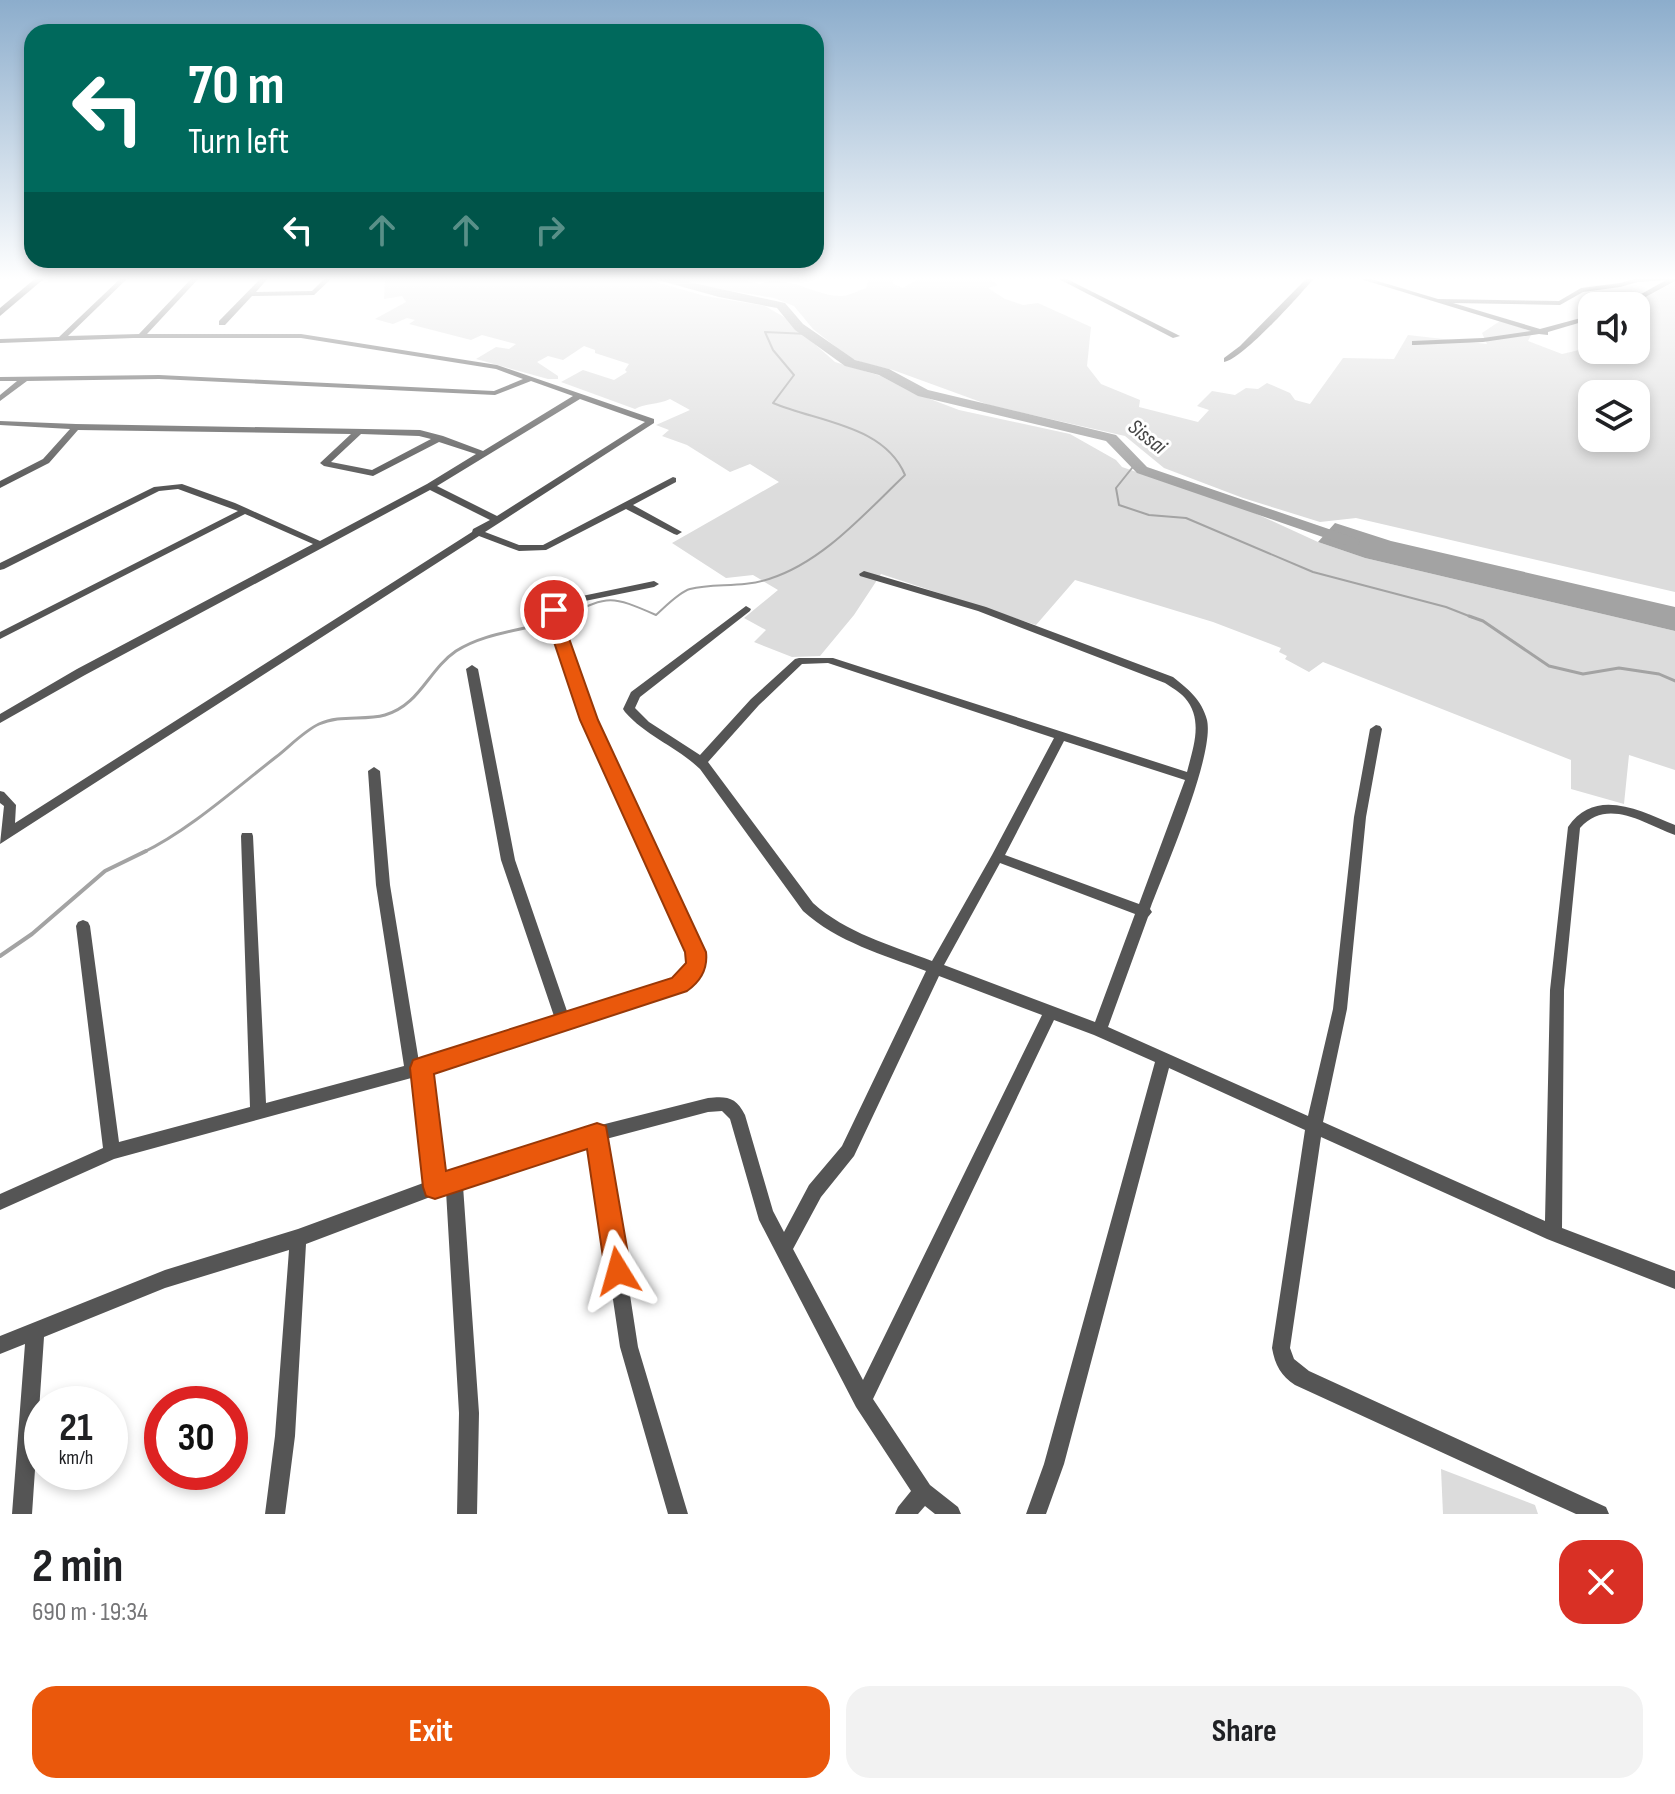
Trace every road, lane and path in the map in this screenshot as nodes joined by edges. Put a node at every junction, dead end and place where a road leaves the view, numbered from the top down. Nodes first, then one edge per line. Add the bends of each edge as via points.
1 (377, 348) edge
2 (1243, 348) edge
3 (1227, 360) dead end
4 (532, 378) junction
5 (0, 379) edge
6 (25, 379) junction
7 (581, 395) junction
8 (0, 399) edge
9 (0, 423) edge
10 (76, 427) junction
11 (359, 432) junction
12 (440, 438) junction
13 (484, 454) junction
14 (673, 480) dead end
15 (0, 485) edge
16 (430, 486) junction
17 (626, 505) junction
18 (245, 511) junction
19 (496, 519) junction
20 (476, 531) junction
21 (677, 532) dead end
22 (322, 545) junction
23 (0, 567) edge
24 (864, 574) dead end
25 (654, 584) dead end
26 (746, 609) dead end
27 (0, 636) edge
28 (472, 669) dead end
29 (0, 719) edge
30 (1376, 729) dead end
31 (1061, 736) junction
32 (701, 762) junction
33 (374, 771) dead end
34 (1192, 778) junction
35 (0, 795) edge
36 (1675, 830) edge
37 (247, 836) dead end
38 (2, 838) edge
39 (997, 857) junction
40 (1145, 912) junction
41 (83, 926) dead end
42 (935, 968) junction
43 (1051, 1011) junction
44 (564, 1024) junction
45 (1099, 1030) junction
46 (1163, 1061) junction
47 (417, 1068) junction
48 (258, 1110) junction
49 (1314, 1127) junction
50 (597, 1134) junction
51 (112, 1152) junction
52 (454, 1181) junction
53 (435, 1187) junction
54 (0, 1202) edge
55 (1553, 1233) junction
56 (298, 1238) junction
57 (784, 1249) junction
58 (1675, 1280) edge
59 (35, 1332) junction
60 (0, 1345) edge
61 (863, 1400) junction
62 (923, 1492) junction
63 (1589, 1512) edge
64 (22, 1514) edge
65 (275, 1514) edge
66 (467, 1514) edge
67 (678, 1514) edge
68 (905, 1514) edge
69 (951, 1514) edge
70 (1036, 1514) edge

1 - 4 street
2 - 3 street
4 - 6 street via 495,393 159,377
4 - 7 street
5 - 6 street
6 - 8 street
7 - 13 street
7 - 19 street via 651,422
9 - 10 street
10 - 11 street
10 - 15 street via 46,461
11 - 12 street
11 - 12 street via 324,463 373,473
12 - 13 street
13 - 16 street
14 - 17 street
16 - 19 street
16 - 22 street
17 - 20 street via 533,551 518,550
17 - 21 street
18 - 22 street
18 - 23 street via 167,486
18 - 27 street
19 - 20 street
20 - 38 street
22 - 29 street
24 - 34 street via 982,609 1169,680 1191,697 1201,719
25 - 44 street via 567,602 554,610 555,620 589,720 697,964 679,985
26 - 32 street via 629,704 639,720
28 - 44 street via 508,860
30 - 49 street via 1360,817 1340,1009
31 - 32 street via 829,660 809,659 799,661 755,702
31 - 34 street
31 - 39 street
32 - 42 street via 819,917 855,938
33 - 47 street via 383,885
34 - 40 street
35 - 38 street via 10,805
36 - 55 street via 1607,808 1589,811 1574,827 1557,990
37 - 48 street
39 - 40 street
39 - 42 street
40 - 45 street
41 - 51 street
42 - 43 street
42 - 57 street via 848,1151 815,1191
43 - 45 street
43 - 61 street
44 - 47 street
45 - 46 street
46 - 49 street
46 - 70 street
47 - 48 street
47 - 53 street
48 - 51 street
49 - 55 street
49 - 63 street via 1281,1348 1285,1367
50 - 52 street
50 - 57 street via 725,1103 737,1115 765,1214
50 - 67 street via 629,1347
51 - 54 street
52 - 53 street
52 - 66 street via 469,1413
53 - 56 street
55 - 58 street
56 - 59 street via 165,1279
56 - 65 street
57 - 61 street
59 - 60 street
59 - 64 street
61 - 62 street
62 - 68 street
62 - 69 street

